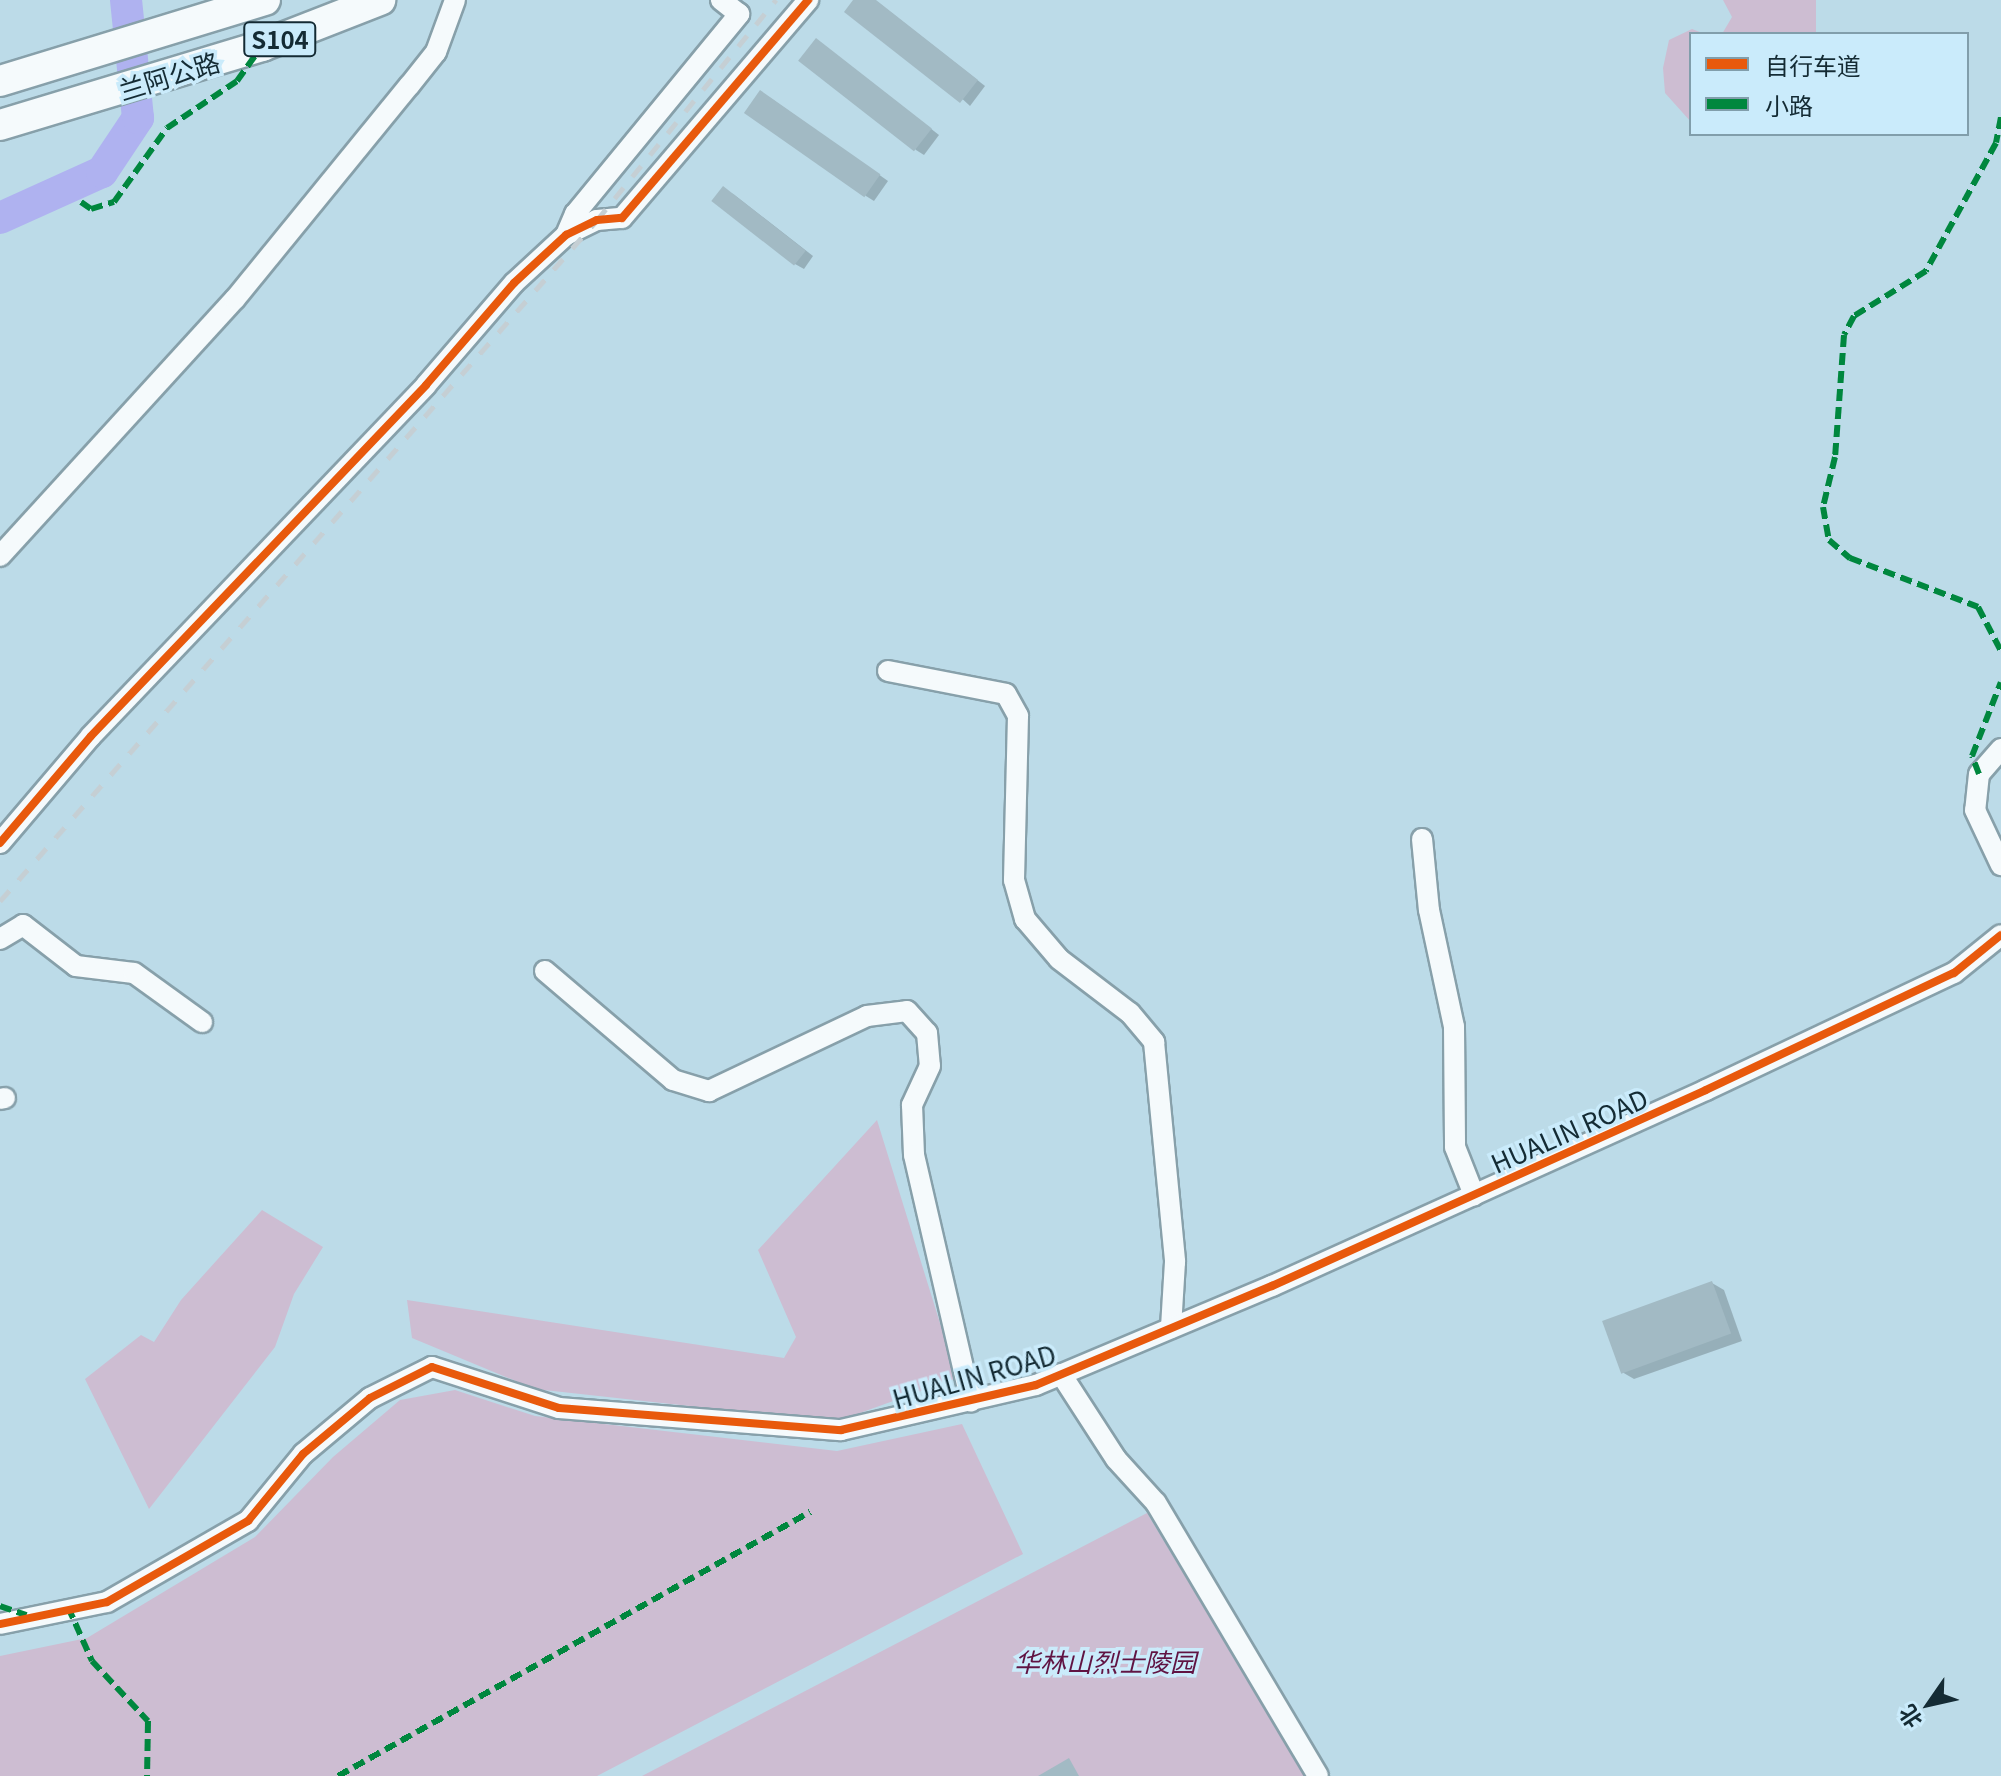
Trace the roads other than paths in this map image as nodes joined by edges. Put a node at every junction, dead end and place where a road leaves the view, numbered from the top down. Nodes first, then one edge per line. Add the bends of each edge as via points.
1 (265, 0) edge
2 (380, 0) edge
3 (455, 0) edge
4 (721, 0) edge
5 (808, 0) edge
6 (745, 7) edge
7 (0, 81) edge
8 (0, 125) edge
9 (566, 235) junction
10 (0, 556) edge
11 (888, 671) dead end
12 (2001, 749) edge
13 (1422, 839) dead end
14 (0, 843) edge
15 (2001, 865) edge
16 (2001, 935) edge
17 (0, 939) edge
18 (545, 971) dead end
19 (202, 1022) dead end
20 (1474, 1195) junction
21 (1171, 1328) junction
22 (1061, 1374) junction
23 (971, 1401) junction
24 (0, 1624) edge
25 (1318, 1776) edge

1 - 7 highway, 兰阿公路 / S104
2 - 8 highway, 兰阿公路 / S104 via 177,73
3 - 10 street via 436,52 390,110 235,299
4 - 6 street
5 - 9 street via 622,218 597,220
6 - 9 street via 575,214
9 - 14 street via 514,283 426,385 91,736
11 - 21 street via 1006,694 1018,716 1014,880 1025,919 1059,959 1130,1013 1154,1042 1175,1262
12 - 15 street via 1979,774 1975,810
13 - 20 street via 1431,925 1454,1027 1455,1147
16 - 20 street, HUALIN ROAD via 1954,973
17 - 19 street via 23,925 76,966 134,973
18 - 23 street via 673,1080 709,1091 867,1016 907,1011 927,1033 930,1066 912,1105 914,1155
20 - 21 street, HUALIN ROAD
21 - 22 street, HUALIN ROAD
22 - 23 street, HUALIN ROAD
22 - 25 street via 1116,1459 1156,1503
23 - 24 street, HUALIN ROAD via 841,1430 559,1408 432,1367 359,1407 303,1454 248,1521 107,1602

